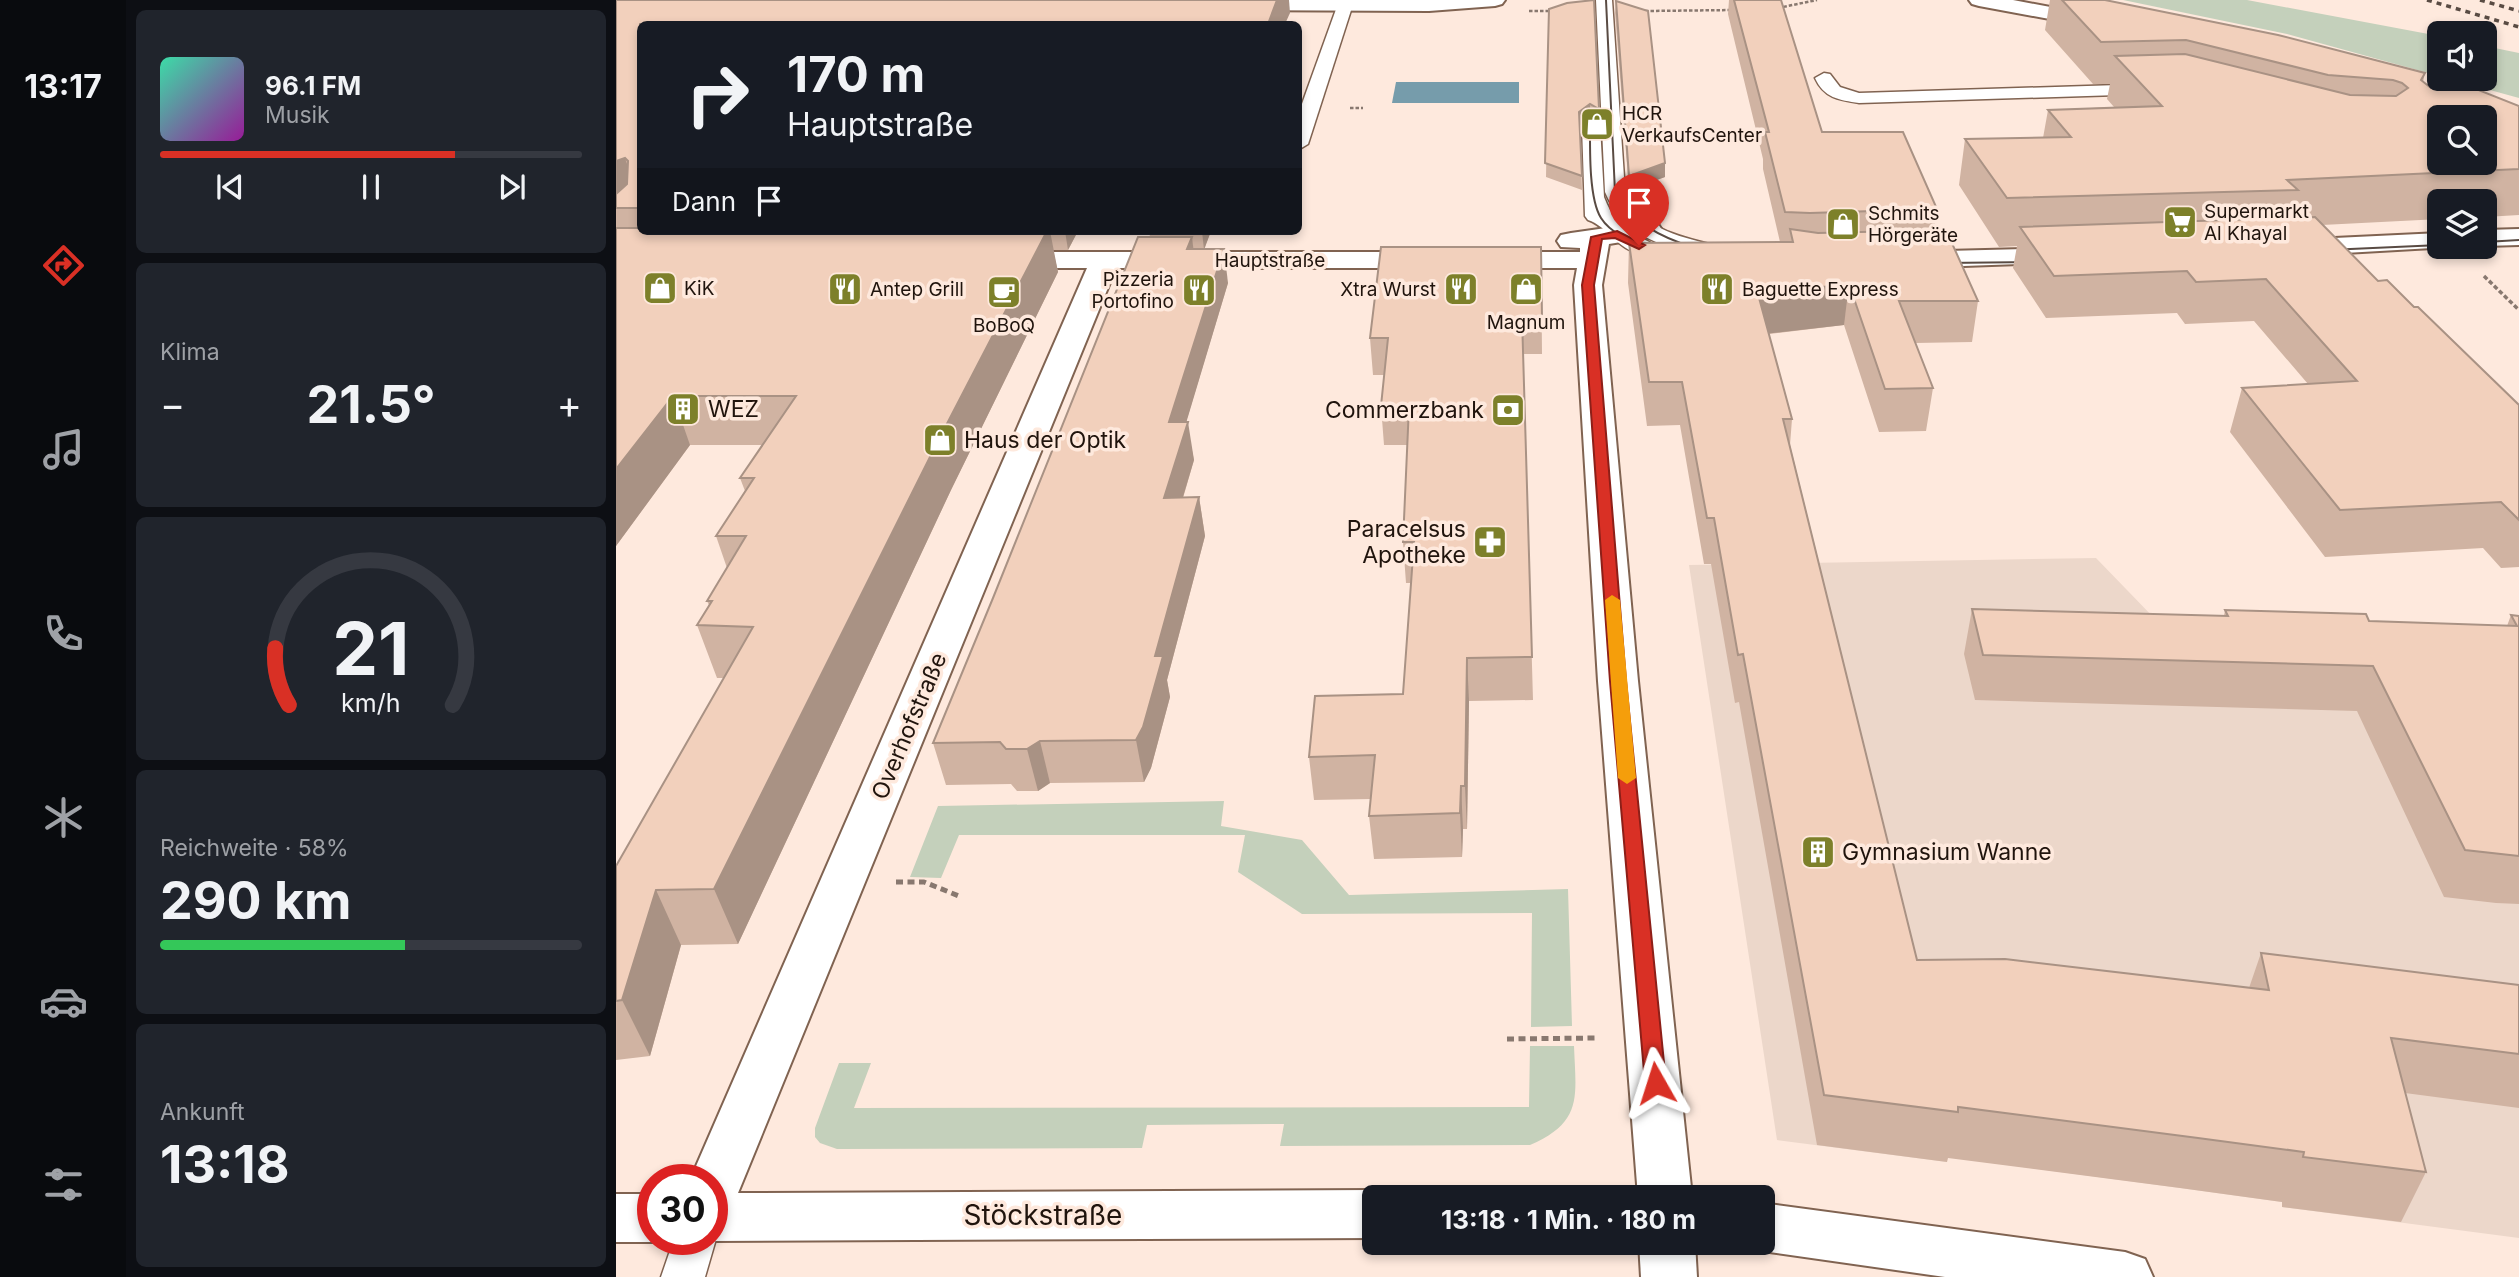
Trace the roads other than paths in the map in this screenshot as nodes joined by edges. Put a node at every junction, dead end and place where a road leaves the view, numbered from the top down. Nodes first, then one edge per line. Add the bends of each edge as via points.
1 (1387, 0) edge
2 (1495, 0) edge
3 (1588, 0) edge
4 (1979, 0) edge
5 (2049, 0) edge
6 (1355, 3) junction
7 (1220, 4) edge
8 (1604, 5) edge
9 (1587, 32) edge
10 (1824, 78) dead end
11 (2166, 89) edge
12 (1590, 108) edge
13 (1302, 134) edge
14 (1648, 230) joint
15 (1268, 235) edge
16 (1608, 236) junction
17 (2519, 237) edge
18 (2497, 238) edge
19 (2427, 242) edge
20 (2268, 249) edge
21 (2094, 255) edge
22 (969, 260) edge
23 (1105, 260) junction
24 (1260, 260) junction
25 (1881, 261) edge
26 (723, 1164) edge
27 (1664, 1185) edge
28 (1362, 1214) edge
29 (728, 1217) edge
30 (616, 1218) edge
31 (637, 1218) edge
32 (1775, 1229) edge
33 (690, 1255) edge
34 (1668, 1255) edge
35 (683, 1277) edge
36 (1669, 1277) edge
37 (2126, 1277) edge

1 - 6 street
2 - 6 street via 1429,5
3 - 9 lane
4 - 5 street via 2118,20
6 - 7 street
6 - 13 lane
8 - 16 lane via 1615,192
10 - 11 lane via 1837,94 1859,98
12 - 16 lane, Hauptstraße via 1594,197
14 - 16 street, Hauptstraße
14 - 16 lane, Hauptstraße via 1738,260 1658,252
15 - 24 street
16 - 24 street, Hauptstraße via 1461,260
16 - 27 street via 1588,285
17 - 18 street
19 - 20 street
21 - 25 street
22 - 23 street, Hauptstraße
23 - 24 street, Hauptstraße
23 - 26 street, Overhofstraße
28 - 29 street, Stöckstraße
30 - 31 street
32 - 37 street
33 - 35 lane
34 - 36 street

